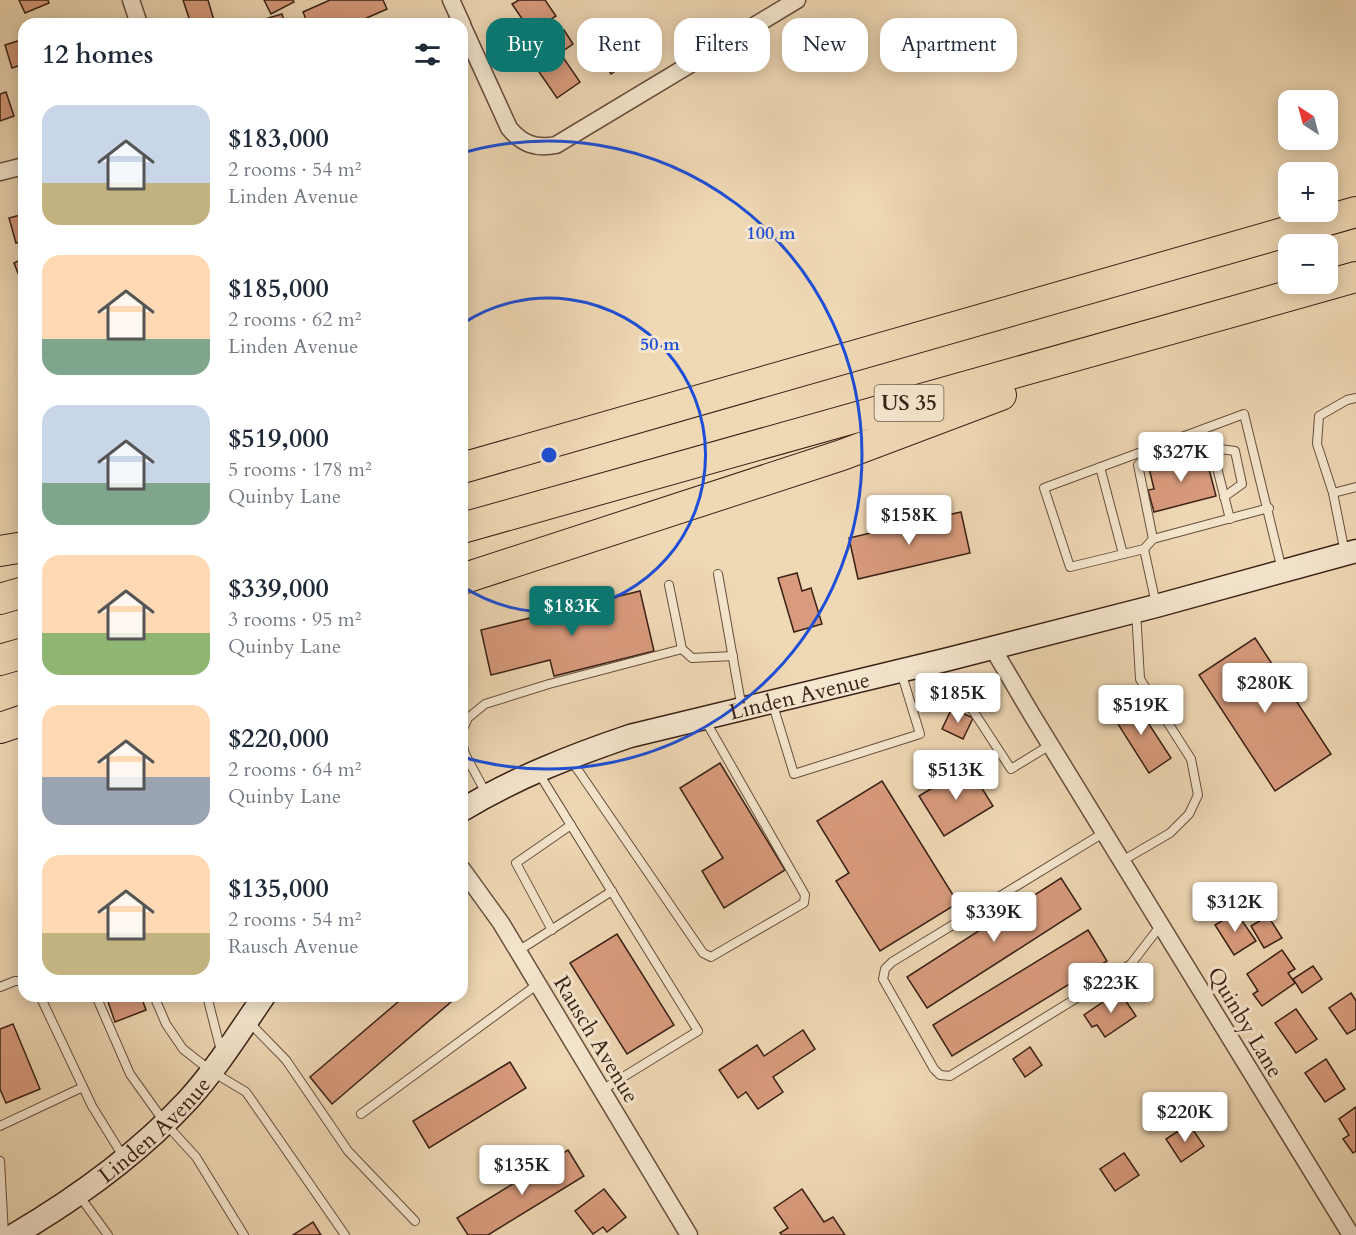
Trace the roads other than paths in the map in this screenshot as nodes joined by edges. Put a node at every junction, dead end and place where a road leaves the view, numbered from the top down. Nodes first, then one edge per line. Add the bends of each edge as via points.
1 (131, 0) edge
2 (451, 0) edge
3 (797, 0) edge
4 (137, 18) edge
5 (459, 18) edge
6 (468, 39) edge
7 (18, 167) edge
8 (0, 172) edge
9 (1356, 212) edge
10 (1356, 277) edge
11 (1177, 328) junction
12 (1356, 398) edge
13 (573, 436) junction
14 (1212, 448) junction
15 (468, 460) edge
16 (468, 466) edge
17 (1100, 467) junction
18 (1356, 487) edge
19 (1333, 493) junction
20 (1224, 497) junction
21 (1269, 508) junction
22 (1230, 519) junction
23 (468, 526) edge
24 (1153, 539) junction
25 (18, 548) edge
26 (1144, 549) junction
27 (0, 551) edge
28 (1350, 552) edge
29 (1123, 554) junction
30 (1282, 570) junction
31 (718, 574) dead end
32 (468, 577) edge
33 (669, 585) dead end
34 (18, 594) edge
35 (0, 599) edge
36 (1146, 608) junction
37 (992, 647) junction
38 (682, 649) junction
39 (18, 655) edge
40 (733, 656) junction
41 (0, 660) edge
42 (901, 671) junction
43 (772, 702) junction
44 (912, 707) junction
45 (742, 709) junction
46 (468, 718) edge
47 (704, 718) junction
48 (18, 722) edge
49 (0, 728) edge
50 (1050, 745) junction
51 (569, 757) junction
52 (468, 760) edge
53 (537, 770) junction
54 (487, 795) junction
55 (468, 806) edge
56 (571, 825) junction
57 (1105, 832) junction
58 (1122, 861) junction
59 (468, 877) edge
60 (612, 891) junction
61 (1161, 925) junction
62 (552, 930) junction
63 (518, 951) junction
64 (18, 981) edge
65 (538, 984) junction
66 (0, 987) edge
67 (43, 1002) edge
68 (99, 1002) edge
69 (157, 1002) edge
70 (208, 1002) edge
71 (260, 1002) edge
72 (247, 1020) junction
73 (217, 1063) junction
74 (83, 1087) junction
75 (602, 1090) junction
76 (362, 1114) dead end
77 (165, 1123) junction
78 (0, 1126) edge
79 (124, 1159) junction
80 (0, 1161) edge
81 (78, 1194) junction
82 (415, 1221) dead end
83 (4, 1235) edge
84 (14, 1235) edge
85 (108, 1235) edge
86 (243, 1235) edge
87 (345, 1235) edge
88 (689, 1235) edge
89 (1351, 1235) edge

1 - 4 street
2 - 5 street
3 - 6 street via 556,145 544,147 517,138 509,128
7 - 8 street
9 - 13 highway, US 35
10 - 11 highway, US 35
11 - 23 highway, US 35
11 - 32 highway via 842,455
12 - 19 lane via 1319,416 1317,444
13 - 15 highway
13 - 16 highway, US 35
14 - 20 lane
14 - 20 lane via 1235,451 1242,484
14 - 24 lane via 1210,440 1148,454 1138,465
17 - 21 lane via 1244,414
17 - 29 lane
17 - 29 lane via 1044,488 1070,567
18 - 19 lane
19 - 28 lane
20 - 22 lane
21 - 22 lane
21 - 30 lane
22 - 24 lane
24 - 26 lane
25 - 27 highway
26 - 29 lane
26 - 36 lane
28 - 30 main road, Linden Avenue
30 - 36 main road, Linden Avenue
31 - 40 lane
33 - 38 lane
34 - 35 highway
36 - 37 main road, Linden Avenue
36 - 58 lane via 1140,679 1191,759 1198,795 1189,814 1170,833
37 - 42 main road, Linden Avenue
37 - 50 street, Quinby Lane
38 - 40 lane via 692,658
38 - 46 lane via 485,704
39 - 41 highway
40 - 45 lane
42 - 43 main road, Linden Avenue
42 - 44 lane
43 - 44 lane via 794,774 920,734
43 - 45 main road, Linden Avenue
44 - 50 lane via 955,699 968,703 1011,769
45 - 47 main road, Linden Avenue
47 - 51 main road, Linden Avenue via 630,736
47 - 51 lane via 805,895 804,903 711,957 703,953
48 - 49 highway
50 - 57 street, Quinby Lane
51 - 53 main road, Linden Avenue
52 - 54 lane
53 - 54 main road, Linden Avenue
53 - 56 lane
54 - 55 main road, Linden Avenue
56 - 60 lane
56 - 62 lane via 516,863
57 - 58 street, Quinby Lane
57 - 61 lane via 885,969 883,979 933,1069 950,1076 1119,972 1131,964
58 - 61 street, Quinby Lane
59 - 63 street, Rausch Avenue
60 - 62 lane
60 - 75 lane via 698,1030
61 - 89 street, Quinby Lane
62 - 63 lane
63 - 65 street, Rausch Avenue
64 - 66 lane
65 - 75 street, Rausch Avenue
65 - 76 lane
67 - 74 lane
68 - 77 lane via 130,1074
69 - 73 lane via 183,1049
70 - 73 lane
71 - 72 main road, Linden Avenue
72 - 73 main road, Linden Avenue
72 - 82 lane via 286,1060 348,1151
73 - 77 main road, Linden Avenue
73 - 87 lane via 246,1092
74 - 78 lane
74 - 79 lane
75 - 88 street, Rausch Avenue
77 - 79 main road, Linden Avenue
77 - 86 lane via 196,1157
79 - 81 main road, Linden Avenue
80 - 83 lane
81 - 84 main road, Linden Avenue
81 - 85 lane

